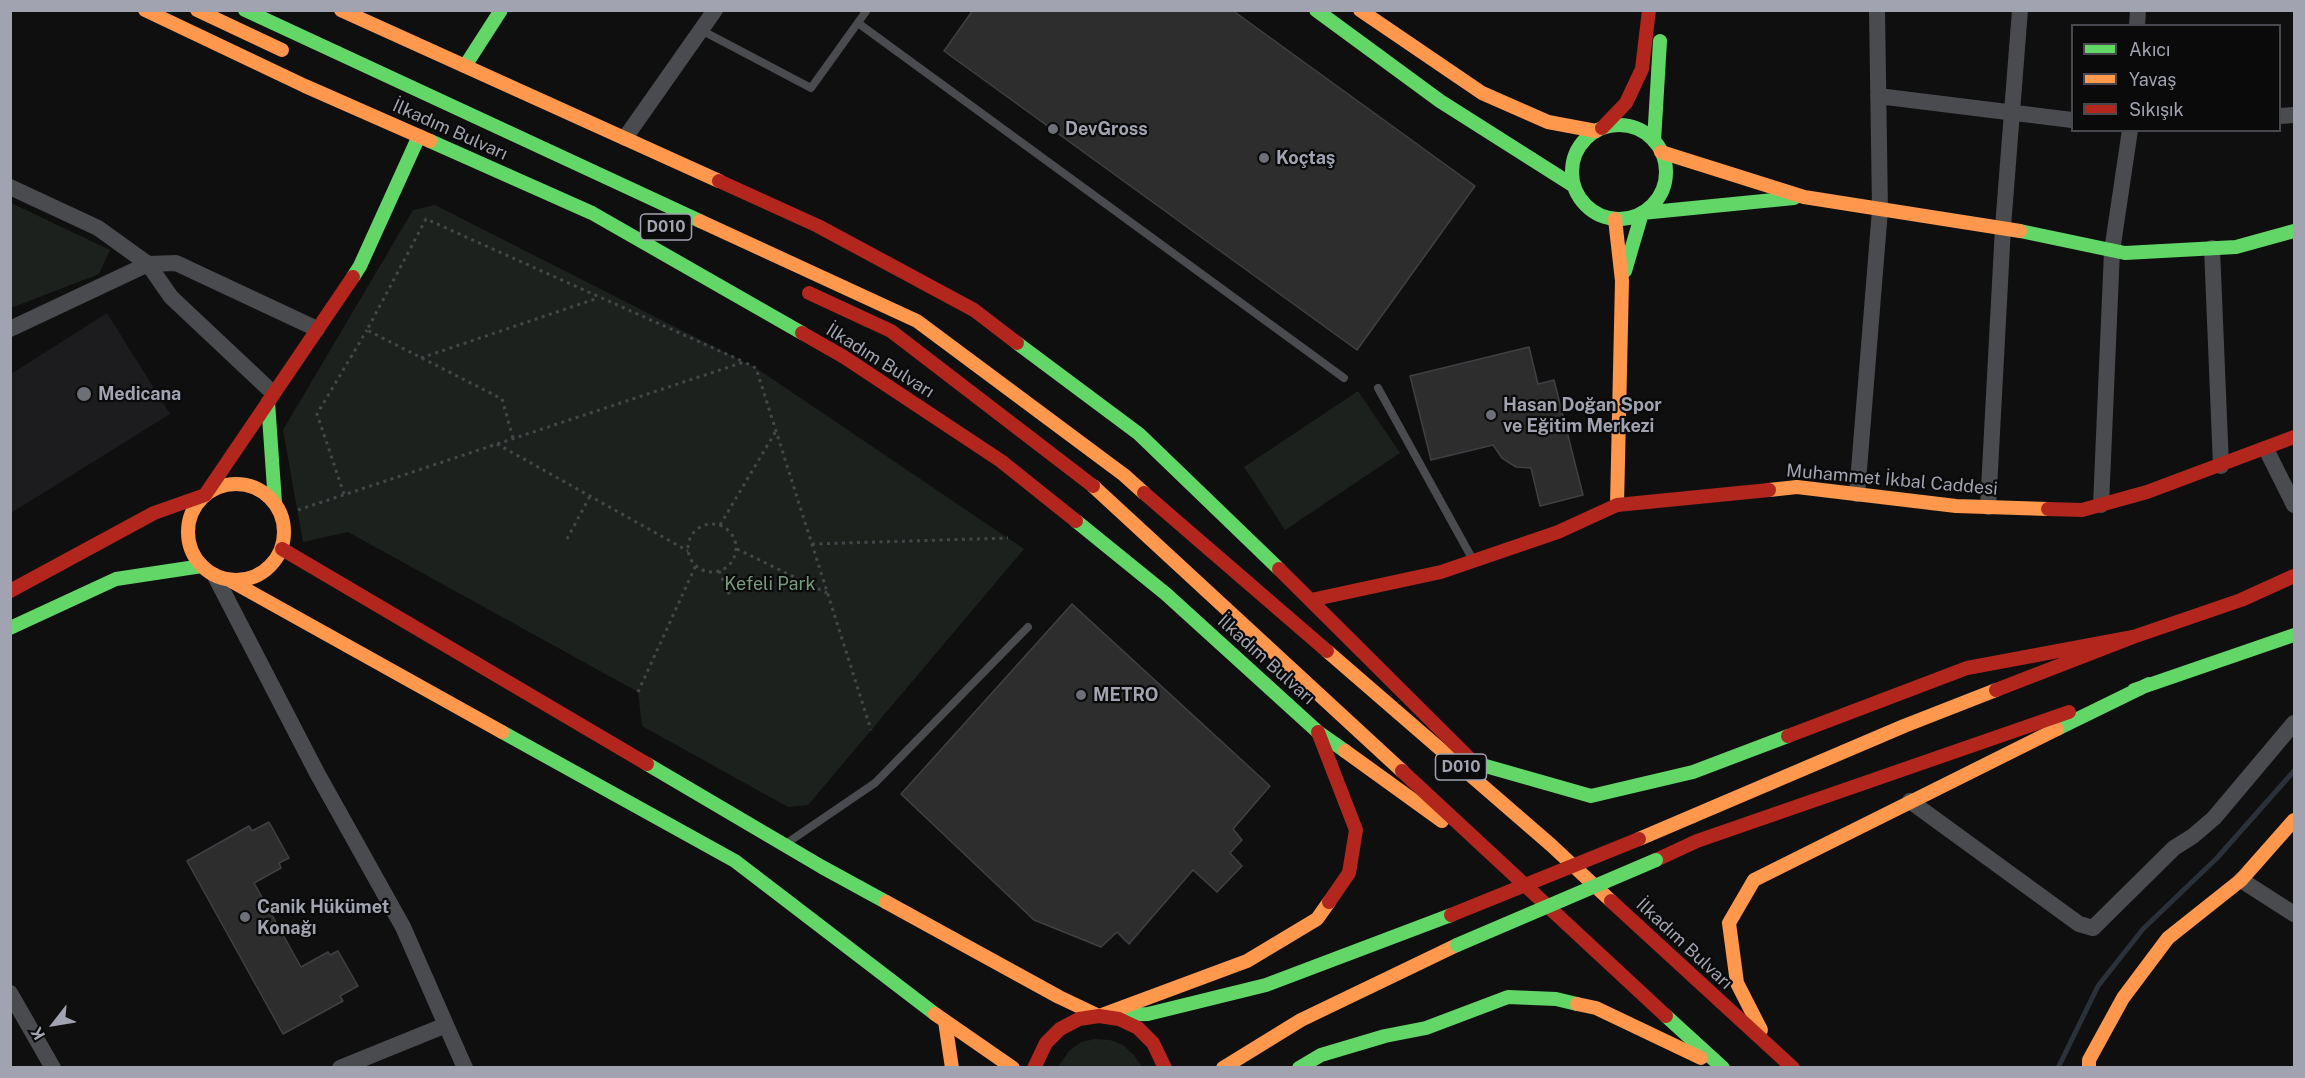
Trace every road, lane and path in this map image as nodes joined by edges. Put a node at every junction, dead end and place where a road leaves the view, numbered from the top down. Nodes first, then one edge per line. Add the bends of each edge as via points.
1 (145, 10) edge
2 (197, 10) edge
3 (245, 10) edge
4 (341, 10) edge
5 (501, 10) edge
6 (867, 10) edge
7 (1316, 10) edge
8 (1360, 10) edge
9 (1649, 10) edge
10 (1662, 10) edge
11 (1877, 10) edge
12 (2020, 10) edge
13 (706, 17) edge
14 (858, 23) junction
15 (293, 55) dead end
16 (465, 66) junction
17 (1878, 96) junction
18 (2013, 113) junction
19 (2071, 120) edge
20 (1599, 130) junction
21 (2130, 132) edge
22 (419, 136) junction
23 (625, 138) junction
24 (1658, 147) junction
25 (1574, 186) junction
26 (10, 187) edge
27 (1804, 197) junction
28 (1880, 210) junction
29 (1642, 213) junction
30 (1615, 219) junction
31 (2003, 227) junction
32 (2295, 231) edge
33 (2212, 248) junction
34 (2112, 251) junction
35 (148, 264) junction
36 (1622, 281) junction
37 (794, 286) dead end
38 (599, 297) junction
39 (10, 329) edge
40 (317, 329) junction
41 (367, 330) junction
42 (421, 358) junction
43 (744, 362) junction
44 (1344, 378) dead end
45 (1378, 388) dead end
46 (270, 398) junction
47 (776, 431) junction
48 (2295, 437) edge
49 (513, 438) junction
50 (496, 444) junction
51 (2266, 449) junction
52 (2221, 466) junction
53 (344, 494) junction
54 (1857, 494) junction
55 (205, 495) junction
56 (590, 496) junction
57 (275, 503) junction
58 (1617, 505) junction
59 (2101, 505) junction
60 (2295, 505) edge
61 (1988, 507) junction
62 (297, 510) dead end
63 (720, 525) junction
64 (1008, 538) dead end
65 (567, 539) dead end
66 (812, 544) junction
67 (282, 549) junction
68 (737, 549) junction
69 (688, 551) junction
70 (1473, 561) junction
71 (696, 566) junction
72 (719, 571) junction
73 (216, 574) junction
74 (2295, 576) edge
75 (10, 591) edge
76 (828, 593) junction
77 (730, 598) dead end
78 (1311, 600) junction
79 (1028, 627) dead end
80 (10, 628) edge
81 (2295, 635) edge
82 (2133, 637) junction
83 (2149, 684) junction
84 (638, 692) dead end
85 (2295, 723) edge
86 (872, 730) dead end
87 (1318, 732) junction
88 (1475, 763) junction
89 (1910, 801) junction
90 (2295, 820) edge
91 (784, 845) junction
92 (1551, 845) junction
93 (1513, 873) junction
94 (2241, 880) junction
95 (2295, 914) edge
96 (10, 993) edge
97 (1099, 1016) junction
98 (945, 1021) junction
99 (446, 1025) junction
100 (1770, 1048) junction
101 (53, 1068) edge
102 (340, 1068) edge
103 (465, 1068) edge
104 (952, 1068) edge
105 (1013, 1068) edge
106 (1035, 1068) edge
107 (1165, 1068) edge
108 (1223, 1068) edge
109 (1299, 1068) edge
110 (1721, 1068) edge
111 (1792, 1068) edge
112 (2089, 1068) edge

1 - 22 main road, İlkadım Bulvarı
2 - 15 main road
3 - 92 main road, İlkadım Bulvarı / D010 via 917,321 1124,475
4 - 16 main road, İlkadım Bulvarı
5 - 16 main road
6 - 14 lane
7 - 25 main road via 1440,101
8 - 20 main road via 1482,93 1548,122
9 - 20 main road via 1642,69 1626,103
10 - 24 main road via 1653,115
11 - 17 street
12 - 18 street
13 - 14 lane via 811,88
13 - 23 street
14 - 44 lane
16 - 23 main road, İlkadım Bulvarı
17 - 18 street
17 - 28 street
18 - 19 street
18 - 31 street
20 - 24 main road via 1626,125 1641,131
20 - 25 main road via 1583,141 1575,154
21 - 34 street
22 - 40 main road via 360,266
22 - 87 main road, İlkadım Bulvarı via 592,213 844,357 991,455 1166,594
23 - 78 main road, İlkadım Bulvarı via 818,226 974,310 1139,434
24 - 27 main road
24 - 29 main road via 1665,180 1661,193
25 - 30 main road via 1589,209
26 - 35 street via 98,228
27 - 28 main road
27 - 29 main road
28 - 31 main road
28 - 54 street
29 - 30 main road
29 - 36 main road
30 - 36 main road
31 - 34 main road
31 - 61 street
32 - 33 main road
33 - 34 main road
33 - 52 street
34 - 59 street
35 - 39 street
35 - 40 street via 176,263
35 - 46 street via 171,297
36 - 58 main road
37 - 93 main road, İlkadım Bulvarı / D010 via 891,331 1104,495
38 - 41 path via 426,219
38 - 42 path
38 - 43 path
40 - 46 main road
41 - 42 path
41 - 53 path via 317,414
42 - 49 path via 502,399
43 - 47 path via 756,368
43 - 49 path
45 - 70 lane
46 - 55 main road
46 - 57 main road
47 - 63 path
47 - 66 path
48 - 51 main road, Muhammet İkbal Caddesi
49 - 50 path
50 - 53 path
50 - 56 path
51 - 52 main road, Muhammet İkbal Caddesi
51 - 60 street
52 - 59 main road, Muhammet İkbal Caddesi
53 - 62 path
54 - 58 main road, Muhammet İkbal Caddesi via 1797,487
54 - 61 main road, Muhammet İkbal Caddesi
55 - 57 main road via 219,487 249,485
55 - 73 main road via 189,522 188,538 193,553
55 - 75 main road via 154,513
56 - 65 path
56 - 69 path
57 - 67 main road via 283,517
58 - 70 main road, Muhammet İkbal Caddesi via 1558,532
59 - 61 main road, Muhammet İkbal Caddesi via 2082,510
63 - 68 path via 732,534
63 - 69 path via 698,529
64 - 66 path
66 - 76 path
67 - 73 main road via 262,574 247,580
67 - 91 main road
68 - 72 path via 732,563
68 - 76 path
69 - 71 path
70 - 78 main road, Muhammet İkbal Caddesi via 1441,572
71 - 72 path
71 - 84 path
72 - 77 path
73 - 80 main road via 116,579
73 - 98 main road via 735,861
73 - 99 street via 317,772 403,927
74 - 82 main road via 2241,600
76 - 86 path
78 - 88 main road, İlkadım Bulvarı
79 - 91 lane via 875,783
81 - 83 main road
82 - 88 main road via 1967,669 1693,772 1591,796
82 - 97 main road, bridge via 1904,726 1451,915 1266,985 1148,1014
83 - 89 main road
83 - 108 main road, bridge via 1697,841 1457,945 1301,1020
85 - 89 street via 2214,818 2174,848 2093,928 2079,924
87 - 93 main road, İlkadım Bulvarı
87 - 97 main road via 1356,830 1349,873 1317,919 1247,961
88 - 92 main road, İlkadım Bulvarı
89 - 100 main road via 1754,880 1729,923 1737,983
90 - 94 main road
91 - 97 main road
92 - 100 main road, İlkadım Bulvarı / D010
93 - 110 main road, İlkadım Bulvarı / D010
94 - 95 street
94 - 112 main road via 2168,938 2123,998 2089,1060
96 - 101 street
97 - 106 main road via 1060,1029 1046,1043
97 - 107 main road via 1119,1019 1138,1028 1153,1043
98 - 104 main road
98 - 105 main road
99 - 102 street
99 - 103 street
100 - 111 main road, İlkadım Bulvarı / D010
109 - 110 main road via 1321,1055 1426,1028 1508,997 1556,999 1596,1008

